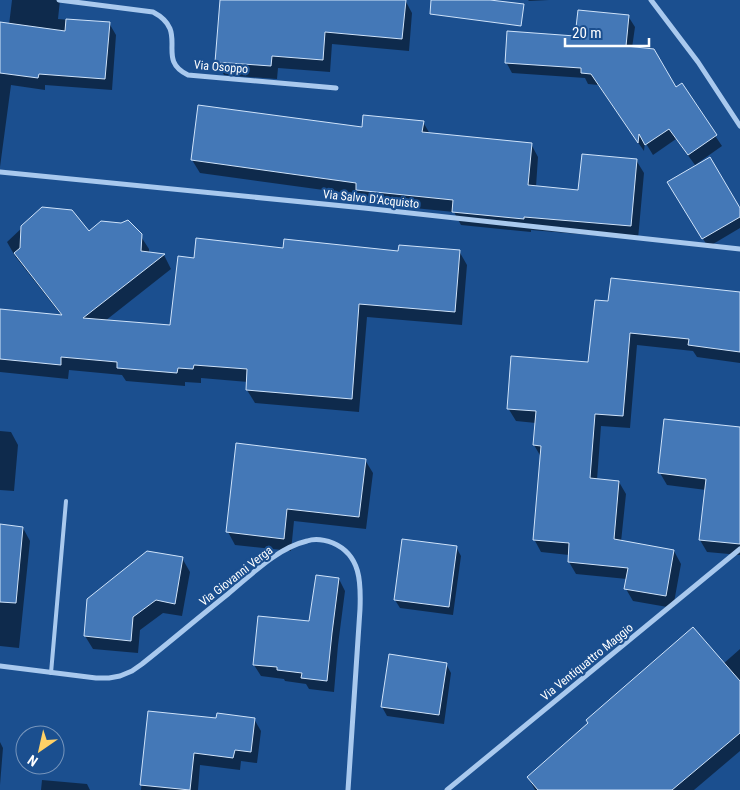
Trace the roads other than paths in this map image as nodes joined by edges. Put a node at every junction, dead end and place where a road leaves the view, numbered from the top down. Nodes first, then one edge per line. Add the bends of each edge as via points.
1 (59, 0) edge
2 (651, 0) edge
3 (336, 88) dead end
4 (740, 126) edge
5 (0, 172) edge
6 (740, 249) edge
7 (66, 501) dead end
8 (740, 549) edge
9 (0, 666) edge
10 (51, 673) junction
11 (348, 790) edge
12 (447, 790) edge

1 - 3 street, Via Osoppo via 153,12 161,16 168,22 172,34 172,60 188,75
2 - 4 street via 698,62
5 - 6 street, Via Salvo D'Acquisto
7 - 10 lane
8 - 12 street, Via Ventiquattro Maggio
9 - 10 street, Via Giovanni Verga
10 - 11 street, Via Giovanni Verga via 109,678 132,672 277,555 307,541 331,542 351,556 360,579

